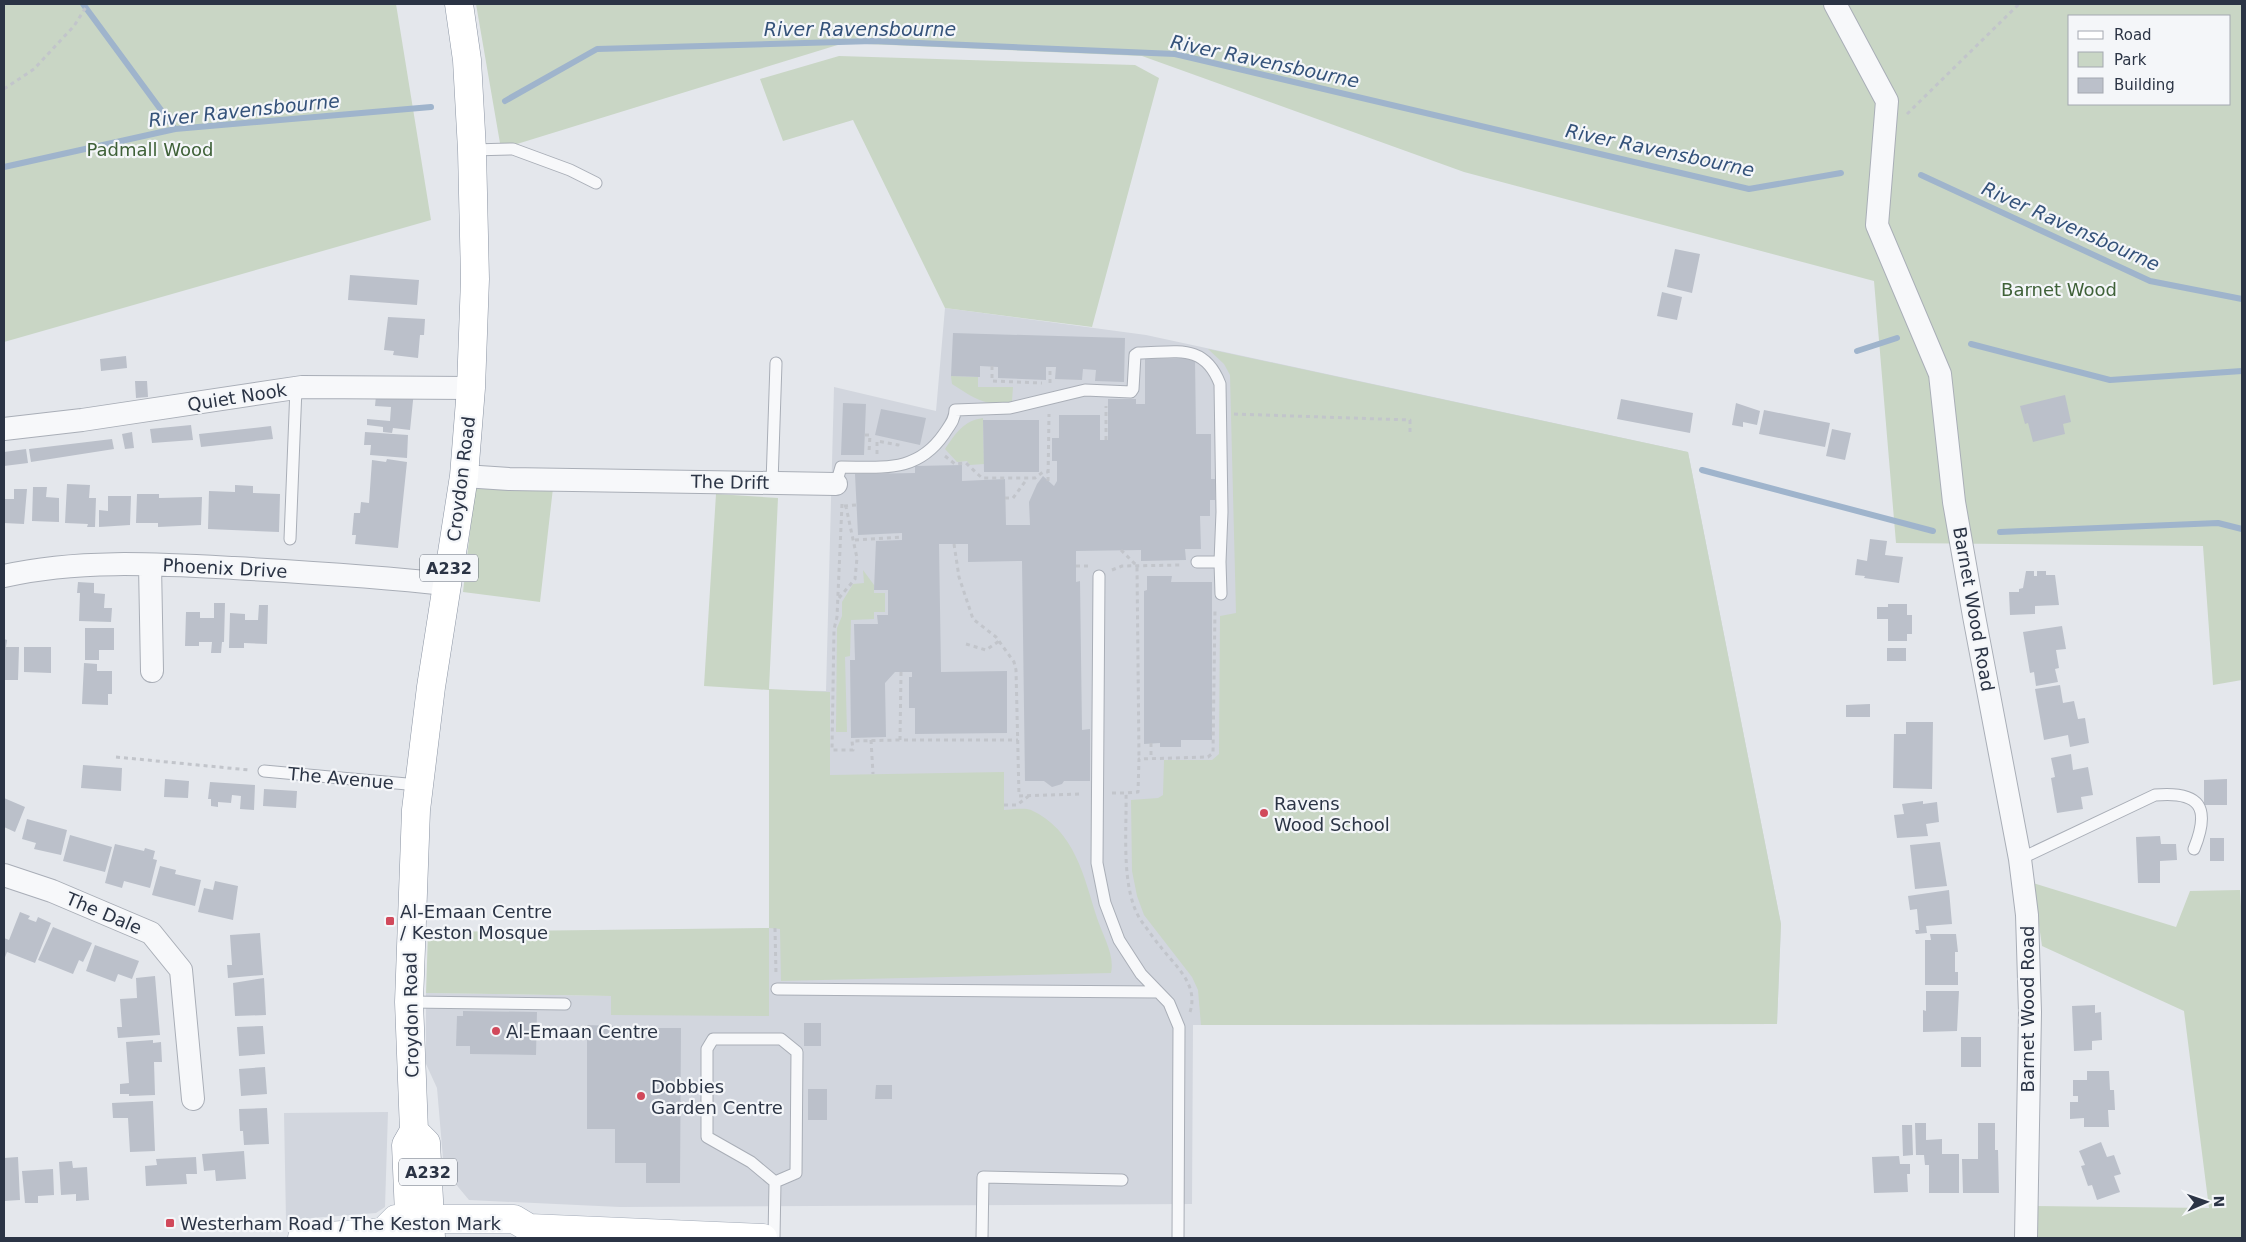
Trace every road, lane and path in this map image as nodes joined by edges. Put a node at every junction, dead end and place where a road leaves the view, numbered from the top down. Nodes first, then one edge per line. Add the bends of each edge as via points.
1 (88, 4) edge
2 (459, 4) edge
3 (1835, 4) edge
4 (2019, 4) edge
5 (4, 89) edge
6 (1885, 136) junction
7 (472, 150) junction
8 (596, 183) dead end
9 (776, 363) dead end
10 (992, 366) dead end
11 (1050, 367) dead end
12 (1050, 384) junction
13 (296, 388) junction
14 (471, 388) junction
15 (1106, 391) junction
16 (1050, 399) junction
17 (1220, 413) junction
18 (4, 429) edge
19 (1410, 434) dead end
20 (865, 435) dead end
21 (898, 440) dead end
22 (1106, 440) dead end
23 (935, 447) junction
24 (873, 462) junction
25 (1022, 472) dead end
26 (1048, 472) junction
27 (464, 476) junction
28 (1023, 478) junction
29 (1028, 478) junction
30 (841, 481) junction
31 (1048, 481) dead end
32 (772, 483) junction
33 (1005, 498) dead end
34 (856, 505) dead end
35 (844, 506) junction
36 (902, 537) dead end
37 (290, 538) dead end
38 (855, 540) junction
39 (954, 544) dead end
40 (1121, 550) dead end
41 (1197, 562) joint
42 (1220, 562) junction
43 (150, 565) junction
44 (1137, 566) junction
45 (4, 576) edge
46 (1098, 576) joint
47 (446, 584) junction
48 (1221, 594) joint
49 (838, 598) junction
50 (999, 641) junction
51 (966, 644) dead end
52 (152, 671) dead end
53 (901, 672) dead end
54 (871, 740) junction
55 (900, 740) junction
56 (1018, 740) junction
57 (1151, 743) dead end
58 (116, 757) dead end
59 (1139, 759) junction
60 (1151, 759) junction
61 (264, 771) joint
62 (873, 774) dead end
63 (418, 785) junction
64 (1097, 793) junction
65 (1126, 793) junction
66 (1030, 795) junction
67 (1004, 805) dead end
68 (2194, 849) dead end
69 (2020, 859) junction
70 (4, 875) edge
71 (775, 928) dead end
72 (776, 989) joint
73 (1158, 992) junction
74 (409, 1002) junction
75 (564, 1004) dead end
76 (1186, 1021) dead end
77 (193, 1099) dead end
78 (1122, 1180) dead end
79 (775, 1182) junction
80 (410, 1230) edge
81 (519, 1233) edge
82 (302, 1238) edge
83 (307, 1238) edge
84 (763, 1238) edge
85 (774, 1238) edge
86 (982, 1238) edge
87 (1178, 1238) edge
88 (2026, 1238) edge

1 - 5 path via 34,69
2 - 7 main road, Croydon Road / A232 via 467,60
3 - 6 street, Barnet Wood Road via 1888,101
4 - 6 path
6 - 69 street, Barnet Wood Road via 1877,225 1940,374 1958,521
7 - 8 lane via 514,149 562,166
7 - 14 main road, Croydon Road / A232 via 474,279
9 - 32 lane
10 - 12 path via 992,381
11 - 12 path
12 - 16 path
13 - 14 street, Quiet Nook
13 - 18 street, Quiet Nook
13 - 37 lane
14 - 27 main road, Croydon Road / A232
15 - 16 lane via 1085,390
15 - 17 lane via 1131,392 1138,352 1194,353 1207,360 1214,369 1220,384
15 - 22 path
16 - 23 lane, The Drift via 1010,408 955,410 955,418
16 - 26 path
17 - 19 path via 1410,420
17 - 42 lane
20 - 24 path via 870,435
21 - 24 path via 898,445 877,440
23 - 24 lane, The Drift via 904,466
23 - 28 path via 955,464 966,463 982,478
24 - 30 lane, The Drift
25 - 28 path
26 - 29 path
26 - 31 path
27 - 32 street, The Drift
27 - 47 main road, Croydon Road / A232
28 - 29 path
29 - 33 path via 1013,498
30 - 32 street, The Drift
30 - 35 path
34 - 35 path
35 - 38 path
35 - 49 path
36 - 38 path
38 - 49 path via 856,579
39 - 50 path via 959,577 973,619
40 - 44 path
41 - 42 lane
41 - 44 path
42 - 48 lane
43 - 45 street, Phoenix Drive via 27,570
43 - 47 street, Phoenix Drive via 290,571
43 - 52 street
44 - 46 path via 1122,566
44 - 59 path
46 - 64 lane
47 - 63 main road, Croydon Road / A232
48 - 60 path via 1215,603 1214,753 1208,757
49 - 54 path via 834,629 832,750 853,750 852,741
50 - 51 path via 986,650
50 - 56 path via 1016,670
53 - 55 path
54 - 55 path
54 - 62 path
55 - 56 path
56 - 66 path via 1019,796
57 - 60 path
58 - 61 path
59 - 60 path
59 - 65 path via 1138,792
61 - 63 lane, The Avenue
63 - 74 main road, Croydon Road / A232
64 - 65 path
64 - 66 path
64 - 73 lane via 1097,864 1104,903 1119,940 1141,974
65 - 76 path via 1127,862 1132,897 1142,921 1184,974 1190,987 1193,1002
66 - 67 path via 1017,805
68 - 69 lane via 2202,829 2200,811 2192,797 2178,793 2155,795
69 - 88 street, Barnet Wood Road via 2027,915 2030,1012
70 - 77 street, The Dale via 52,891 150,933 182,970
71 - 72 path
72 - 73 lane
73 - 87 lane via 1169,1003 1179,1027
74 - 75 lane
74 - 80 main road, Croydon Road / A232 via 414,1131 426,1143
78 - 86 lane via 983,1177
79 - 79 lane via 751,1162 707,1137 707,1049 713,1039 781,1039 797,1052 796,1173
79 - 85 lane
80 - 81 main road via 514,1219
80 - 83 main road
81 - 84 main road
82 - 83 main road

